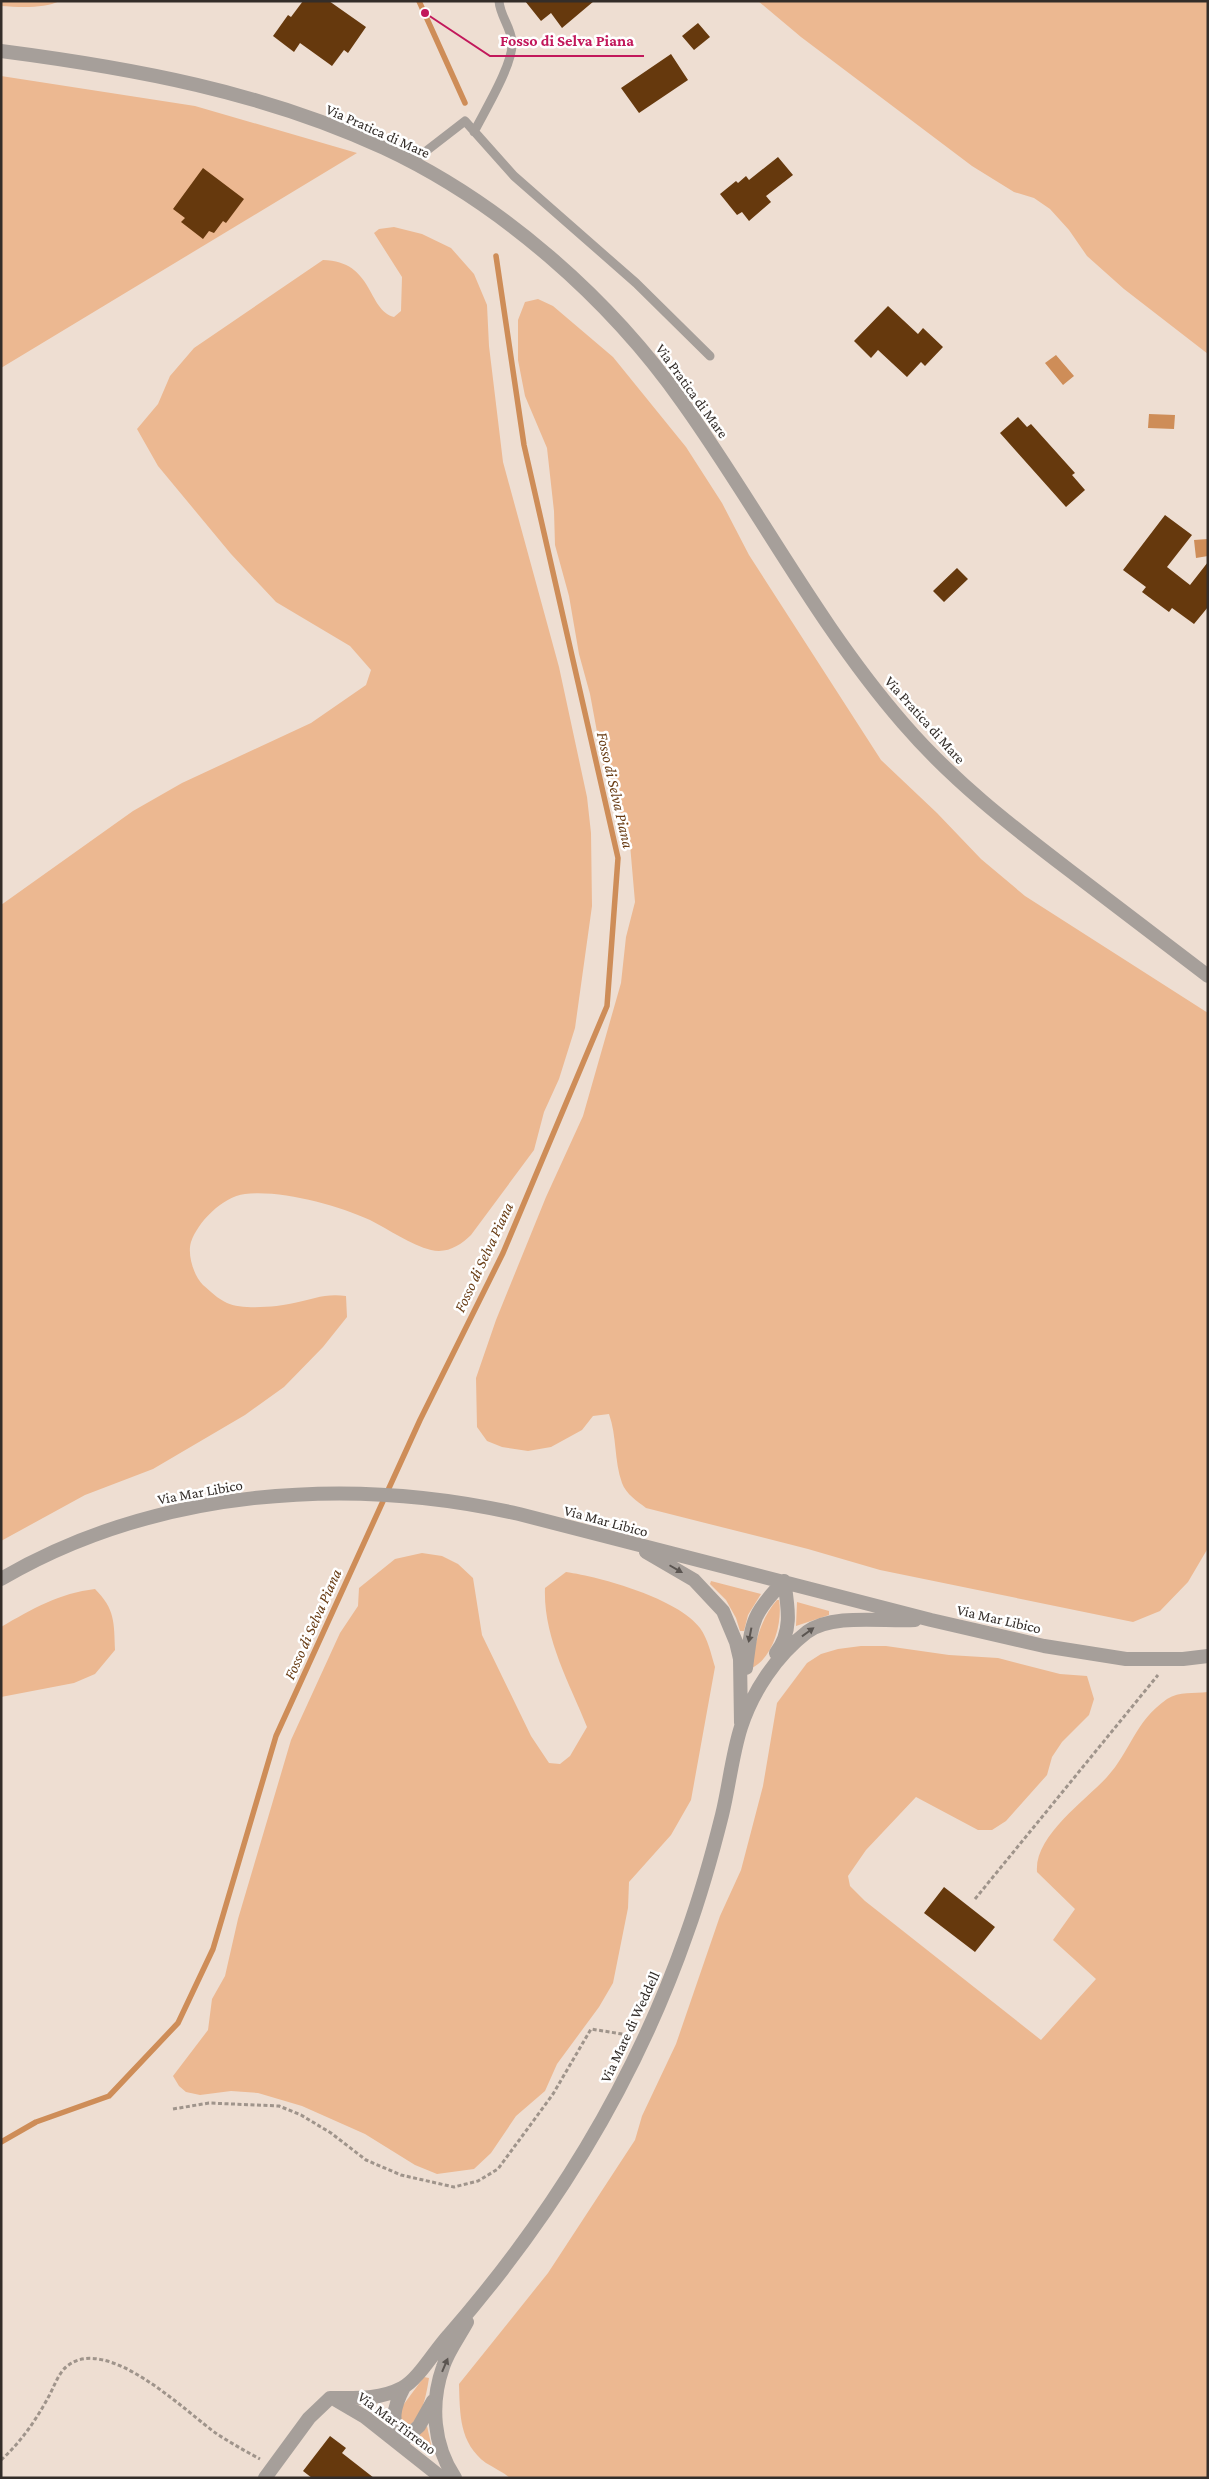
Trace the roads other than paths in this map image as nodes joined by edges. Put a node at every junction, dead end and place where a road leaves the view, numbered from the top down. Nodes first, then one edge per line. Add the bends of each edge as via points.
1 (500, 1) edge
2 (1, 51) edge
3 (474, 132) junction
4 (412, 162) junction
5 (710, 356) dead end
6 (1208, 976) edge
7 (634, 1545) junction
8 (1, 1579) edge
9 (784, 1581) junction
10 (931, 1620) junction
11 (1208, 1656) edge
12 (741, 1728) junction
13 (475, 2306) junction
14 (404, 2387) junction
15 (436, 2394) junction
16 (330, 2398) junction
17 (400, 2443) junction
18 (270, 2472) edge
19 (442, 2478) edge
20 (455, 2478) edge

1 - 3 lane via 512,49
2 - 4 street, Via Pratica di Mare via 155,75 240,96 337,128
3 - 4 lane via 465,121
3 - 5 lane via 514,176 636,283
4 - 6 street, Via Pratica di Mare via 475,201 521,235 572,277 620,324 682,401 852,658 931,754 1006,822
7 - 8 street, Via Mar Libico via 453,1501 359,1494 260,1499 158,1515 84,1539
7 - 9 street, Via Mar Libico
7 -> 12 street, Via Mare di Weddell via 694,1580 723,1611 740,1659
9 - 10 street, Via Mar Libico
9 -> 12 street via 755,1616 749,1637
9 - 12 street via 789,1609 788,1631 784,1644 768,1664
10 - 11 street, Via Mar Libico via 1078,1652 1126,1659
12 -> 10 street, Via Mare di Weddell via 757,1691 774,1666 791,1646 818,1625 850,1619 884,1622
12 - 13 street, Via Mare di Weddell via 721,1818 688,1930 668,1987 646,2035 608,2112 575,2167
13 - 14 street, Via Mare di Weddell
15 -> 13 street, Via Mare di Weddell via 443,2365
14 - 16 street, Via Mare di Weddell via 372,2398
14 - 17 street via 396,2403 393,2422
15 - 17 street via 419,2426
15 - 20 street, Via Mare di Weddell via 436,2426 444,2461
16 - 17 street, Via Mar Tirreno via 357,2411
16 - 18 street via 309,2418
17 - 19 street, Via Mar Tirreno

